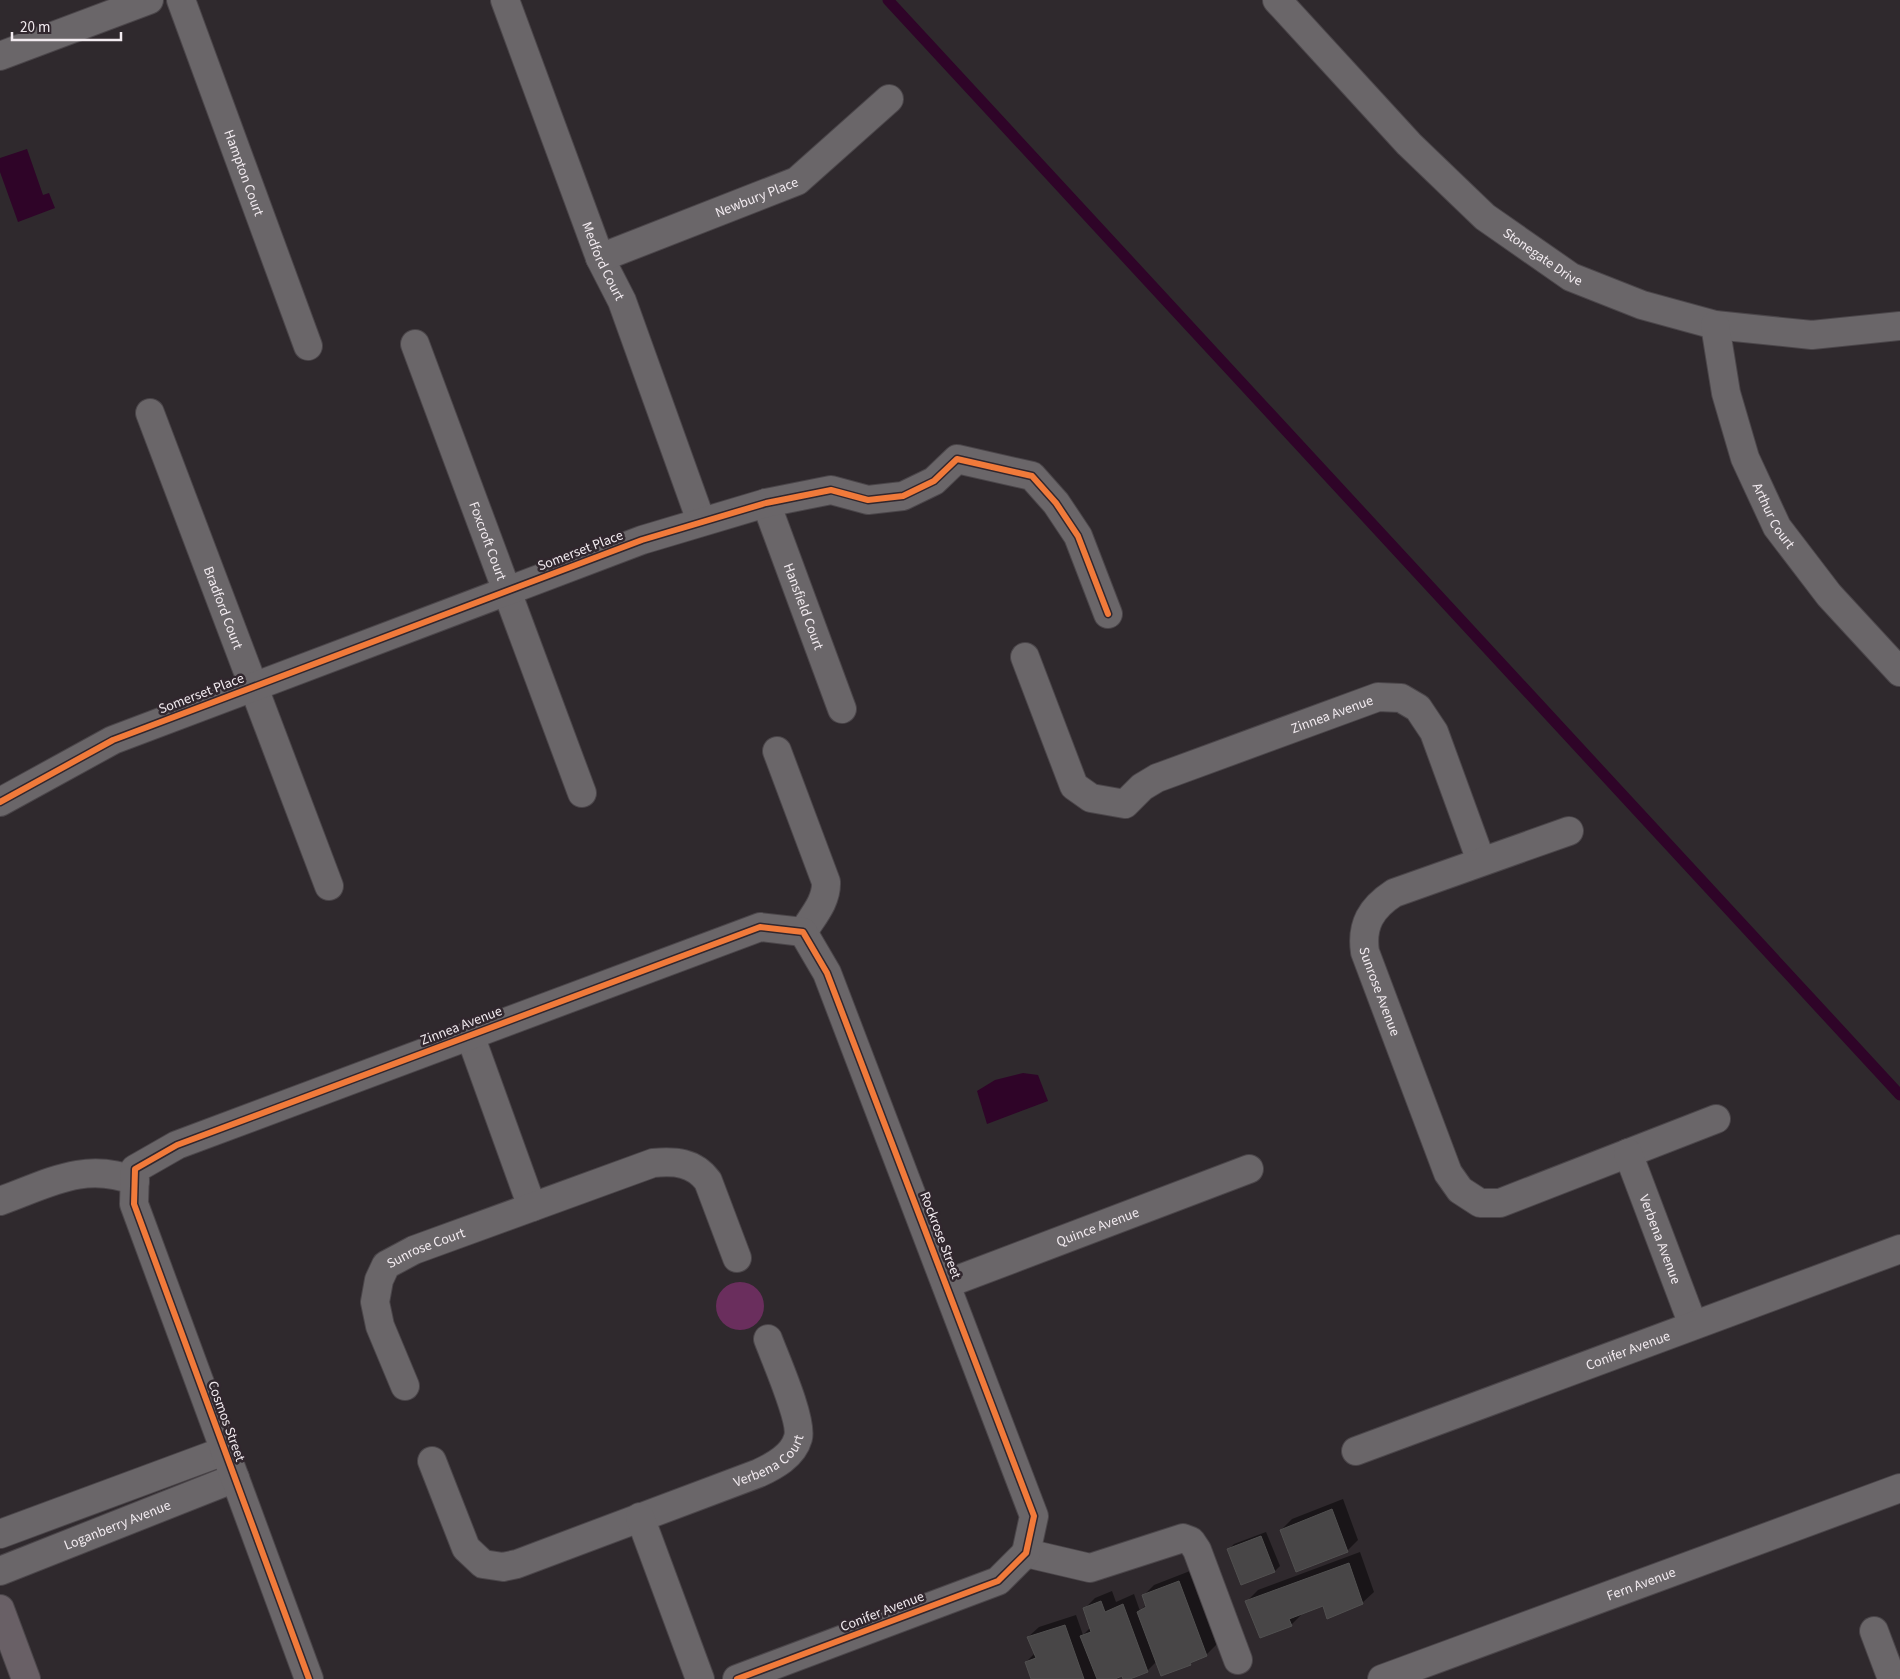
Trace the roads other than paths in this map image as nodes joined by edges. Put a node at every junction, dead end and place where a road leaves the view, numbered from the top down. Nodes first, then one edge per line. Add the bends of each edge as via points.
1 (149, 0) edge
2 (181, 0) edge
3 (505, 0) edge
4 (1278, 0) edge
5 (0, 56) edge
6 (889, 99) dead end
7 (600, 258) junction
8 (1715, 325) junction
9 (1900, 326) edge
10 (415, 344) dead end
11 (308, 346) dead end
12 (150, 413) dead end
13 (766, 503) junction
14 (700, 521) junction
15 (506, 592) junction
16 (1108, 614) dead end
17 (1025, 657) dead end
18 (1900, 672) edge
19 (253, 686) junction
20 (842, 709) dead end
21 (777, 751) dead end
22 (582, 793) dead end
23 (0, 802) edge
24 (1569, 831) dead end
25 (1481, 861) junction
26 (329, 886) dead end
27 (803, 932) junction
28 (470, 1035) junction
29 (1716, 1120) dead end
30 (1628, 1153) junction
31 (1249, 1169) dead end
32 (135, 1175) junction
33 (0, 1201) edge
34 (532, 1206) junction
35 (1900, 1249) edge
36 (737, 1258) dead end
37 (946, 1284) junction
38 (1693, 1325) junction
39 (768, 1339) dead end
40 (405, 1386) dead end
41 (224, 1450) junction
42 (1356, 1451) dead end
43 (432, 1461) dead end
44 (234, 1478) junction
45 (1900, 1488) edge
46 (640, 1518) junction
47 (0, 1534) edge
48 (1026, 1553) junction
49 (0, 1571) edge
50 (0, 1609) edge
51 (1874, 1631) dead end
52 (1238, 1660) dead end
53 (26, 1679) edge
54 (309, 1679) edge
55 (700, 1679) edge
56 (737, 1679) edge
57 (1382, 1679) edge
58 (1892, 1679) edge

1 - 5 street
2 - 11 street, Hampton Court
3 - 7 street, Medford Court
4 - 8 street, Stonegate Drive via 1409,144 1484,217 1571,277 1642,305
6 - 7 street, Newbury Place via 797,181
7 - 14 street, Medford Court via 622,301
8 - 9 street, Stonegate Drive via 1812,335
8 - 18 street, Arthur Court via 1726,394 1745,458 1777,526 1829,595
10 - 15 street, Foxcroft Court
12 - 19 street, Bradford Court
13 - 14 street, Somerset Place
13 - 16 street, Somerset Place via 831,490 868,500 903,496 934,481 957,459 1032,476 1078,536
13 - 20 street, Hansfield Court
14 - 15 street, Somerset Place
15 - 19 street, Somerset Place
15 - 22 street, Foxcroft Court
17 - 25 street, Zinnea Avenue via 1074,786 1091,798 1125,804 1156,778 1378,697 1401,698 1418,708 1434,732
19 - 23 street, Somerset Place via 114,740
19 - 26 street, Bradford Court
21 - 27 street via 826,882 822,902
24 - 25 street, Sunrose Avenue
25 - 30 street, Sunrose Avenue via 1380,902 1367,919 1363,938 1365,952 1448,1173 1460,1190 1480,1203 1500,1203
27 - 28 street, Zinnea Avenue via 760,927
27 - 37 street, Rockrose Street via 828,973
28 - 32 street, Zinnea Avenue via 177,1145
28 - 34 street
29 - 30 street
30 - 38 street, Verbena Avenue
31 - 37 street, Quince Avenue
32 - 33 street via 79,1173
32 - 41 street, Cosmos Street via 134,1204
34 - 36 street, Sunrose Court via 653,1163 670,1161 689,1165 700,1170 708,1180
34 - 40 street, Sunrose Court via 414,1250 386,1265 375,1302 380,1326
35 - 38 street, Conifer Avenue
37 - 48 street, Rockrose Street via 1034,1516
38 - 42 street, Conifer Avenue
39 - 46 street, Verbena Court via 797,1419 798,1437 793,1447 779,1464 759,1474
41 - 44 street, Cosmos Street
41 - 47 street
43 - 46 street, Verbena Court via 466,1548 483,1564 502,1567 518,1564
44 - 49 street, Loganberry Avenue
44 - 54 street, Cosmos Street
45 - 57 street, Fern Avenue
46 - 55 street
48 - 52 street via 1090,1568 1183,1538 1191,1541
48 - 56 street, Conifer Avenue via 998,1581
50 - 53 main road
51 - 58 street

